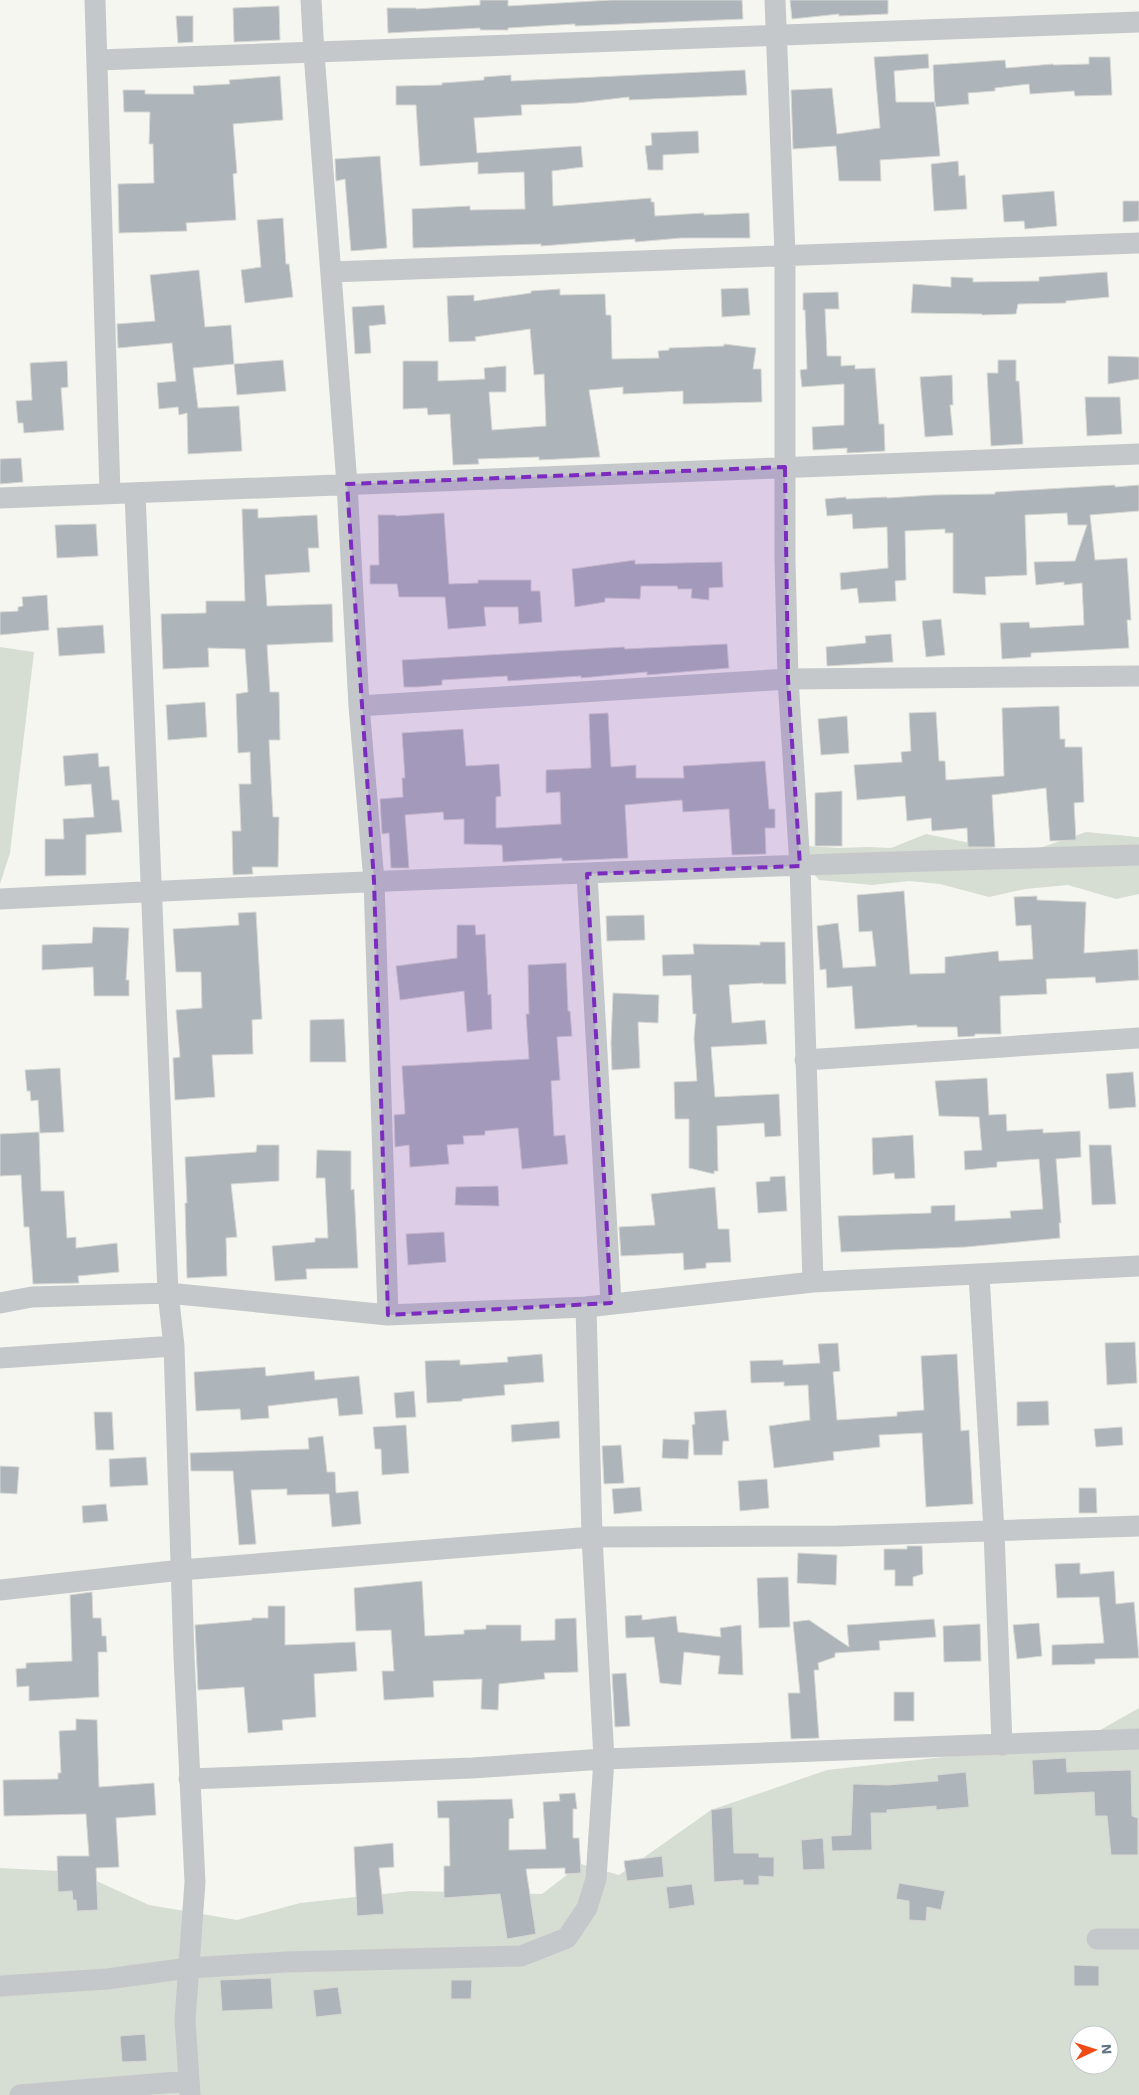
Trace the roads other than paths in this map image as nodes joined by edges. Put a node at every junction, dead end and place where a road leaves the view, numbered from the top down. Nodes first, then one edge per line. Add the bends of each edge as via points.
1 (95, 0) edge
2 (311, 0) edge
3 (775, 0) edge
4 (1139, 22) edge
5 (775, 35) junction
6 (314, 53) junction
7 (98, 60) junction
8 (1139, 242) edge
9 (785, 254) junction
10 (331, 272) junction
11 (1139, 454) edge
12 (785, 467) junction
13 (347, 484) junction
14 (110, 493) junction
15 (135, 493) junction
16 (0, 498) edge
17 (1139, 676) edge
18 (788, 680) junction
19 (359, 706) junction
20 (1139, 855) edge
21 (800, 866) junction
22 (586, 874) junction
23 (374, 881) junction
24 (152, 892) junction
25 (0, 899) edge
26 (1139, 1038) edge
27 (805, 1060) junction
28 (1139, 1266) edge
29 (979, 1275) junction
30 (814, 1282) junction
31 (168, 1293) junction
32 (0, 1303) edge
33 (611, 1304) junction
34 (586, 1307) junction
35 (388, 1315) junction
36 (174, 1346) junction
37 (0, 1358) edge
38 (1139, 1526) edge
39 (994, 1531) junction
40 (592, 1537) junction
41 (181, 1570) junction
42 (0, 1590) edge
43 (1139, 1739) edge
44 (1002, 1745) junction
45 (604, 1759) junction
46 (189, 1779) junction
47 (1097, 1939) dead end
48 (1139, 1940) edge
49 (189, 1968) junction
50 (0, 1986) edge
51 (189, 2088) edge
52 (20, 2095) edge

1 - 7 street
2 - 6 street
3 - 5 street
4 - 5 street
5 - 6 street
5 - 9 street
6 - 7 street
6 - 10 street
7 - 14 street
8 - 9 street
9 - 10 street
9 - 12 street
10 - 13 street
11 - 12 street
12 - 13 street
12 - 18 street
13 - 15 street
13 - 19 street
14 - 15 street
14 - 16 street
15 - 24 street
17 - 18 street
18 - 19 street
18 - 21 street
19 - 23 street
20 - 21 street
21 - 22 street
21 - 27 street
22 - 23 street
22 - 33 street
23 - 24 street
23 - 35 street
24 - 25 street
24 - 31 street
26 - 27 street
27 - 30 street
28 - 29 street
29 - 30 street
29 - 39 street
30 - 33 street
31 - 32 street via 32,1298
31 - 35 street
31 - 36 street
33 - 34 street
34 - 35 street
34 - 40 street
36 - 37 street
36 - 41 street
38 - 39 street
39 - 40 street via 839,1536
39 - 44 street
40 - 41 street
40 - 45 street
41 - 42 street
41 - 46 street
43 - 44 street
44 - 45 street
45 - 46 street via 472,1768
45 - 49 street via 596,1879 587,1908 567,1938 521,1956
46 - 49 street via 195,1882
47 - 48 street
49 - 50 street via 108,1979
49 - 51 street via 185,2020
51 - 52 street

